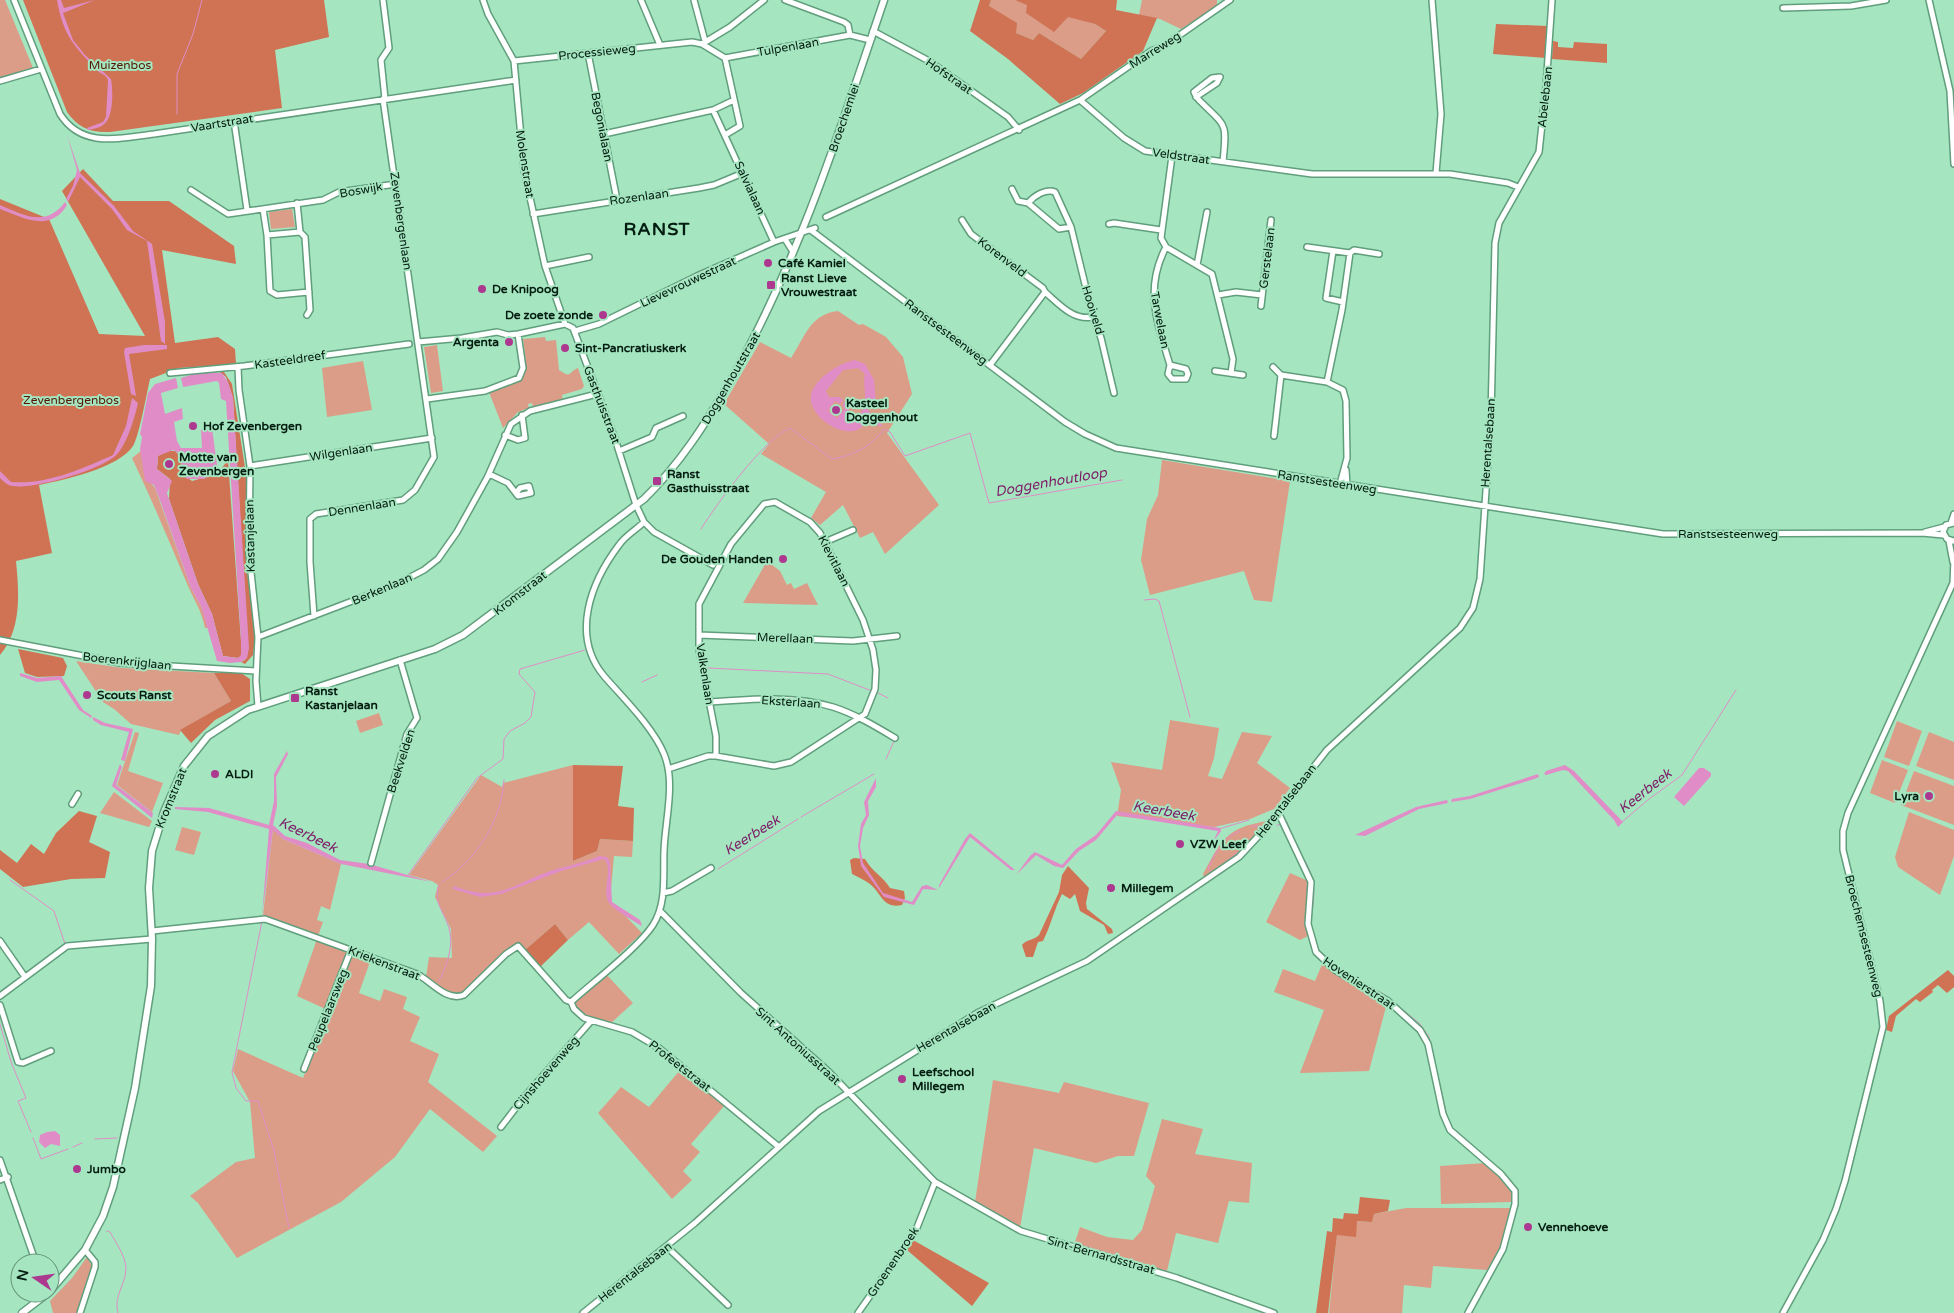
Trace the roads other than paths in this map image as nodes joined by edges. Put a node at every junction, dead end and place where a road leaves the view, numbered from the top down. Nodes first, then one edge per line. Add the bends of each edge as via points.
1 (14, 0) edge
2 (383, 0) edge
3 (483, 0) edge
4 (641, 0) edge
5 (694, 0) edge
6 (764, 0) edge
7 (784, 0) edge
8 (884, 0) edge
9 (1230, 0) edge
10 (1432, 0) edge
11 (1552, 0) edge
12 (1886, 0) edge
13 (1929, 0) edge
14 (1783, 8) dead end
15 (873, 31) junction
16 (850, 35) junction
17 (870, 40) junction
18 (703, 42) junction
19 (660, 45) junction
20 (588, 53) junction
21 (725, 58) junction
22 (514, 61) junction
23 (41, 68) junction
24 (516, 80) junction
25 (0, 81) edge
26 (1196, 97) junction
27 (384, 99) junction
28 (734, 100) junction
29 (1080, 100) junction
30 (713, 110) junction
31 (234, 121) junction
32 (1019, 130) junction
33 (604, 134) junction
34 (725, 135) junction
35 (1172, 156) junction
36 (1223, 162) junction
37 (1954, 164) edge
38 (743, 173) junction
39 (1436, 173) junction
40 (396, 184) junction
41 (1518, 188) junction
42 (191, 190) dead end
43 (1012, 190) dead end
44 (617, 200) junction
45 (297, 203) junction
46 (1028, 203) junction
47 (263, 209) junction
48 (247, 210) junction
49 (1208, 212) dead end
50 (533, 214) junction
51 (826, 217) dead end
52 (962, 220) dead end
53 (1271, 220) dead end
54 (1109, 224) dead end
55 (1071, 227) junction
56 (1161, 230) junction
57 (300, 232) junction
58 (801, 234) junction
59 (267, 235) junction
60 (785, 239) junction
61 (774, 242) junction
62 (1166, 247) junction
63 (1307, 247) dead end
64 (1333, 251) junction
65 (793, 252) junction
66 (1350, 253) junction
67 (1380, 254) dead end
68 (589, 257) dead end
69 (1197, 265) junction
70 (545, 266) junction
71 (309, 292) junction
72 (1045, 292) junction
73 (1262, 295) junction
74 (1218, 296) junction
75 (1343, 302) junction
76 (1261, 306) dead end
77 (307, 316) dead end
78 (1092, 317) junction
79 (565, 324) junction
80 (575, 331) junction
81 (518, 334) junction
82 (418, 342) junction
83 (409, 344) dead end
84 (990, 365) junction
85 (1170, 365) dead end
86 (238, 367) junction
87 (1273, 367) dead end
88 (1215, 371) dead end
89 (170, 373) dead end
90 (1231, 374) junction
91 (1243, 375) dead end
92 (1282, 375) junction
93 (1327, 382) junction
94 (1114, 393) dead end
95 (596, 394) junction
96 (427, 400) junction
97 (522, 415) junction
98 (683, 416) dead end
99 (505, 435) junction
100 (1274, 436) dead end
101 (432, 438) junction
102 (619, 451) junction
103 (250, 466) junction
104 (1346, 470) junction
105 (489, 474) junction
106 (1340, 484) junction
107 (1347, 485) junction
108 (517, 492) dead end
109 (636, 505) junction
110 (1484, 506) junction
111 (1954, 514) edge
112 (644, 522) junction
113 (1952, 523) edge
114 (1944, 527) junction
115 (853, 530) dead end
116 (1922, 533) junction
117 (1943, 535) junction
118 (1952, 541) edge
119 (825, 542) junction
120 (1954, 559) edge
121 (1954, 564) edge
122 (716, 566) junction
123 (314, 616) junction
124 (699, 635) junction
125 (896, 636) dead end
126 (258, 637) junction
127 (0, 640) edge
128 (870, 640) junction
129 (400, 660) junction
130 (256, 672) junction
131 (710, 702) junction
132 (258, 706) junction
133 (860, 719) junction
134 (895, 738) dead end
135 (716, 756) junction
136 (668, 769) junction
137 (78, 794) dead end
138 (72, 804) dead end
139 (1278, 812) junction
140 (371, 863) dead end
141 (711, 868) dead end
142 (663, 893) junction
143 (660, 911) junction
144 (152, 931) junction
145 (152, 939) junction
146 (0, 941) edge
147 (351, 950) junction
148 (25, 977) junction
149 (0, 996) edge
150 (570, 1002) junction
151 (0, 1005) edge
152 (591, 1021) junction
153 (51, 1050) dead end
154 (304, 1069) dead end
155 (848, 1091) junction
156 (502, 1127) dead end
157 (779, 1147) junction
158 (0, 1160) edge
159 (8, 1177) junction
160 (0, 1180) edge
161 (935, 1182) junction
162 (666, 1247) junction
163 (84, 1250) junction
164 (33, 1253) edge
165 (60, 1279) edge
166 (35, 1303) edge
167 (728, 1305) dead end
168 (22, 1313) edge
169 (80, 1313) edge
170 (583, 1313) edge
171 (858, 1313) edge
172 (1274, 1313) edge
173 (1468, 1313) edge
174 (1783, 1313) edge

1 - 23 street, Vaartstraat
2 - 27 street, Zevenbergenlaan via 389,42 381,60
3 - 22 street
4 - 19 street
5 - 18 street
6 - 18 street via 730,27
7 - 16 street via 848,24
8 - 15 main road, Broechemlei
9 - 29 street, Marreweg
10 - 39 street via 1440,114
11 - 41 street, Abelebaan via 1539,152
12 - 14 street via 1850,6
13 - 37 street via 1950,90
15 - 17 main road, Broechemlei
15 - 32 street, Hofstraat via 929,61 1008,117
16 - 17 street
16 - 21 street, Tulpenlaan
17 - 58 main road, Broechemlei
18 - 19 street, Processieweg
18 - 21 street
19 - 20 street, Processieweg
20 - 22 street, Processieweg
20 - 33 street, Begonialaan
21 - 28 street
22 - 24 street, Molenstraat
23 - 25 street
23 - 31 street, Vaartstraat via 66,123 80,135 110,140
24 - 27 street, Vaartstraat
24 - 50 street, Molenstraat via 524,170
26 - 26 street via 1217,84 1220,77 1212,78 1195,90
26 - 36 street via 1224,123
27 - 31 street, Vaartstraat
27 - 40 street, Zevenbergenlaan
28 - 30 street
28 - 34 street via 740,126
29 - 32 street
29 - 35 street, Veldstraat via 1136,148
30 - 33 street
30 - 34 street, Salvialaan
31 - 48 street
32 - 51 street
33 - 44 street, Begonialaan
34 - 38 street, Salvialaan
35 - 36 street, Veldstraat
35 - 56 street
36 - 39 street, Veldstraat via 1332,175
38 - 44 street, Rozenlaan via 714,185
38 - 61 street, Salvialaan
39 - 41 street, Veldstraat via 1508,183
40 - 45 street, Boswijk via 339,192 324,200
40 - 82 street, Zevenbergenlaan
41 - 110 street, Herentalsebaan via 1500,223 1493,258 1490,417
42 - 48 street, Boswijk via 223,213
43 - 46 street via 1018,201
44 - 50 street, Rozenlaan
45 - 47 street, Boswijk
45 - 57 street
46 - 55 street via 1059,229
46 - 55 street, Hooiveld via 1050,190 1055,192
47 - 48 street, Boswijk
47 - 59 street
49 - 69 street
50 - 70 street, Molenstraat
52 - 72 street, Korenveld via 971,234
53 - 73 street, Gerstelaan
54 - 56 street
55 - 78 street, Hooiveld
56 - 62 street
57 - 59 street
57 - 71 street via 305,237
58 - 60 street, Lievevrouwestraat
58 - 65 main road, Doggenhoutstraat
58 - 84 street, Ranstsesteenweg via 813,230
59 - 71 street via 272,294
60 - 61 street, Lievevrouwestraat
60 - 65 street
61 - 80 street, Lievevrouwestraat via 599,324
62 - 69 street
62 - 85 street, Tarwelaan via 1157,265 1153,296
63 - 64 street
64 - 66 street
64 - 75 street via 1326,298
65 - 109 main road, Doggenhoutstraat via 764,320 706,424 670,472
66 - 67 street via 1354,250
66 - 75 street
68 - 70 street
69 - 74 street via 1212,274
70 - 79 street, Molenstraat
71 - 77 street
72 - 78 street, Korenveld via 1079,318
72 - 84 street
73 - 74 street, Gerstelaan via 1236,292
73 - 76 street, Gerstelaan
74 - 90 street via 1233,359
75 - 93 street
78 - 94 street, Hooiveld via 1101,338
79 - 80 street
79 - 81 street
80 - 95 street, Gasthuisstraat
81 - 82 street via 497,332
81 - 96 street via 523,368 519,378 485,390
82 - 96 street, Dennenlaan
83 - 86 street, Kasteeldreef
84 - 106 street, Ranstsesteenweg via 1076,429 1116,448
86 - 89 street, Kasteeldreef
86 - 103 street, Kastanjelaan
87 - 92 street
88 - 90 street
90 - 91 street
92 - 93 street
92 - 100 street
93 - 104 street via 1345,394
95 - 97 street
95 - 102 street, Gasthuisstraat
96 - 101 street, Dennenlaan
97 - 99 street, Berkenlaan via 511,424
97 - 99 street via 525,438 520,441
98 - 102 street, Gasthuisstraat via 656,428 652,437
99 - 105 street, Berkenlaan
101 - 103 street, Wilgenlaan
101 - 123 street, Dennenlaan via 432,461 415,490 403,500 316,514 310,519
102 - 109 street, Gasthuisstraat
103 - 126 street, Kastanjelaan via 249,554
104 - 106 street
104 - 107 street
105 - 108 street via 508,483
105 - 123 street, Berkenlaan via 438,559 410,579
106 - 107 street, Ranstsesteenweg
107 - 110 street, Ranstsesteenweg
109 - 112 street, Gasthuisstraat
109 - 129 main road, Kromstraat via 476,626 435,648
110 - 116 street, Ranstsesteenweg via 1663,534
110 - 139 street, Herentalsebaan via 1480,579 1470,614 1445,643 1327,750
111 - 113 street
112 - 122 street via 654,532
112 - 136 street via 619,544 596,580 587,607 590,650 603,674 658,741
113 - 114 street, Ranstsesteenweg
114 - 116 street, Ranstsesteenweg
114 - 117 street
115 - 119 street
116 - 117 street, Ranstsesteenweg
117 - 118 street
118 - 121 street, Broechemsesteenweg
119 - 122 street, Kievitlaan via 805,519 775,502 764,504
119 - 128 street, Kievitlaan
120 - 121 street, Broechemsesteenweg
121 - 174 street, Broechemsesteenweg via 1953,583 1848,813 1843,831 1843,850 1880,1001 1883,1027 1836,1209
122 - 124 street, Valkenlaan via 700,604
123 - 126 street, Berkenlaan
124 - 128 street, Merellaan
124 - 131 street, Valkenlaan
125 - 128 street
126 - 130 street, Kastanjelaan
127 - 130 street, Boerenkrijglaan via 120,663
128 - 133 street, Kievitlaan via 877,677 871,703
129 - 132 main road, Kromstraat
129 - 140 street, Beekvelden via 417,718 407,734
130 - 132 street, Kastanjelaan
131 - 133 street, Eksterlaan via 742,699 806,701 836,708
131 - 135 street, Valkenlaan
132 - 144 main road, Kromstraat via 228,721 208,736 187,760 174,785 152,851 149,888
133 - 134 street, Eksterlaan
133 - 135 street via 782,765
135 - 136 street
136 - 142 street
137 - 138 street
139 - 155 street, Herentalsebaan via 1239,857 1087,961 979,1012
139 - 173 street, Hovenierstraat via 1310,882 1308,924 1316,952 1335,970 1376,992 1420,1030 1428,1044 1450,1130 1501,1174 1512,1185 1516,1195 1503,1249
141 - 142 street
142 - 143 street
143 - 150 street via 646,934
143 - 155 street, Sint Antoniusstraat via 741,993
144 - 145 main road, Kromstraat
144 - 147 street, Kriekenstraat via 258,918
145 - 148 street via 67,946
145 - 163 main road, Kromstraat via 148,1008 125,1136 108,1203
146 - 148 street
147 - 150 street, Kriekenstraat via 417,974 437,989 457,997 464,995 518,946
147 - 154 street, Peupelaarsweg
148 - 149 street
150 - 152 street, Profeetstraat via 579,1014
151 - 153 street via 18,1062 23,1063
152 - 156 street, Cijnshoevenweg
152 - 157 street, Profeetstraat via 632,1032 659,1048
155 - 157 street, Herentalsebaan via 819,1111
155 - 161 street, Sint Antoniusstraat
157 - 162 street, Herentalsebaan
158 - 159 street
159 - 160 street
159 - 164 street
161 - 171 street, Groenenbroek via 916,1230
161 - 172 street, Sint-Bernardsstraat via 1021,1232 1177,1278
162 - 167 street
162 - 170 street, Herentalsebaan
163 - 165 main road, Kromstraat
163 - 169 street via 95,1267
166 - 168 main road, Kromstraat

